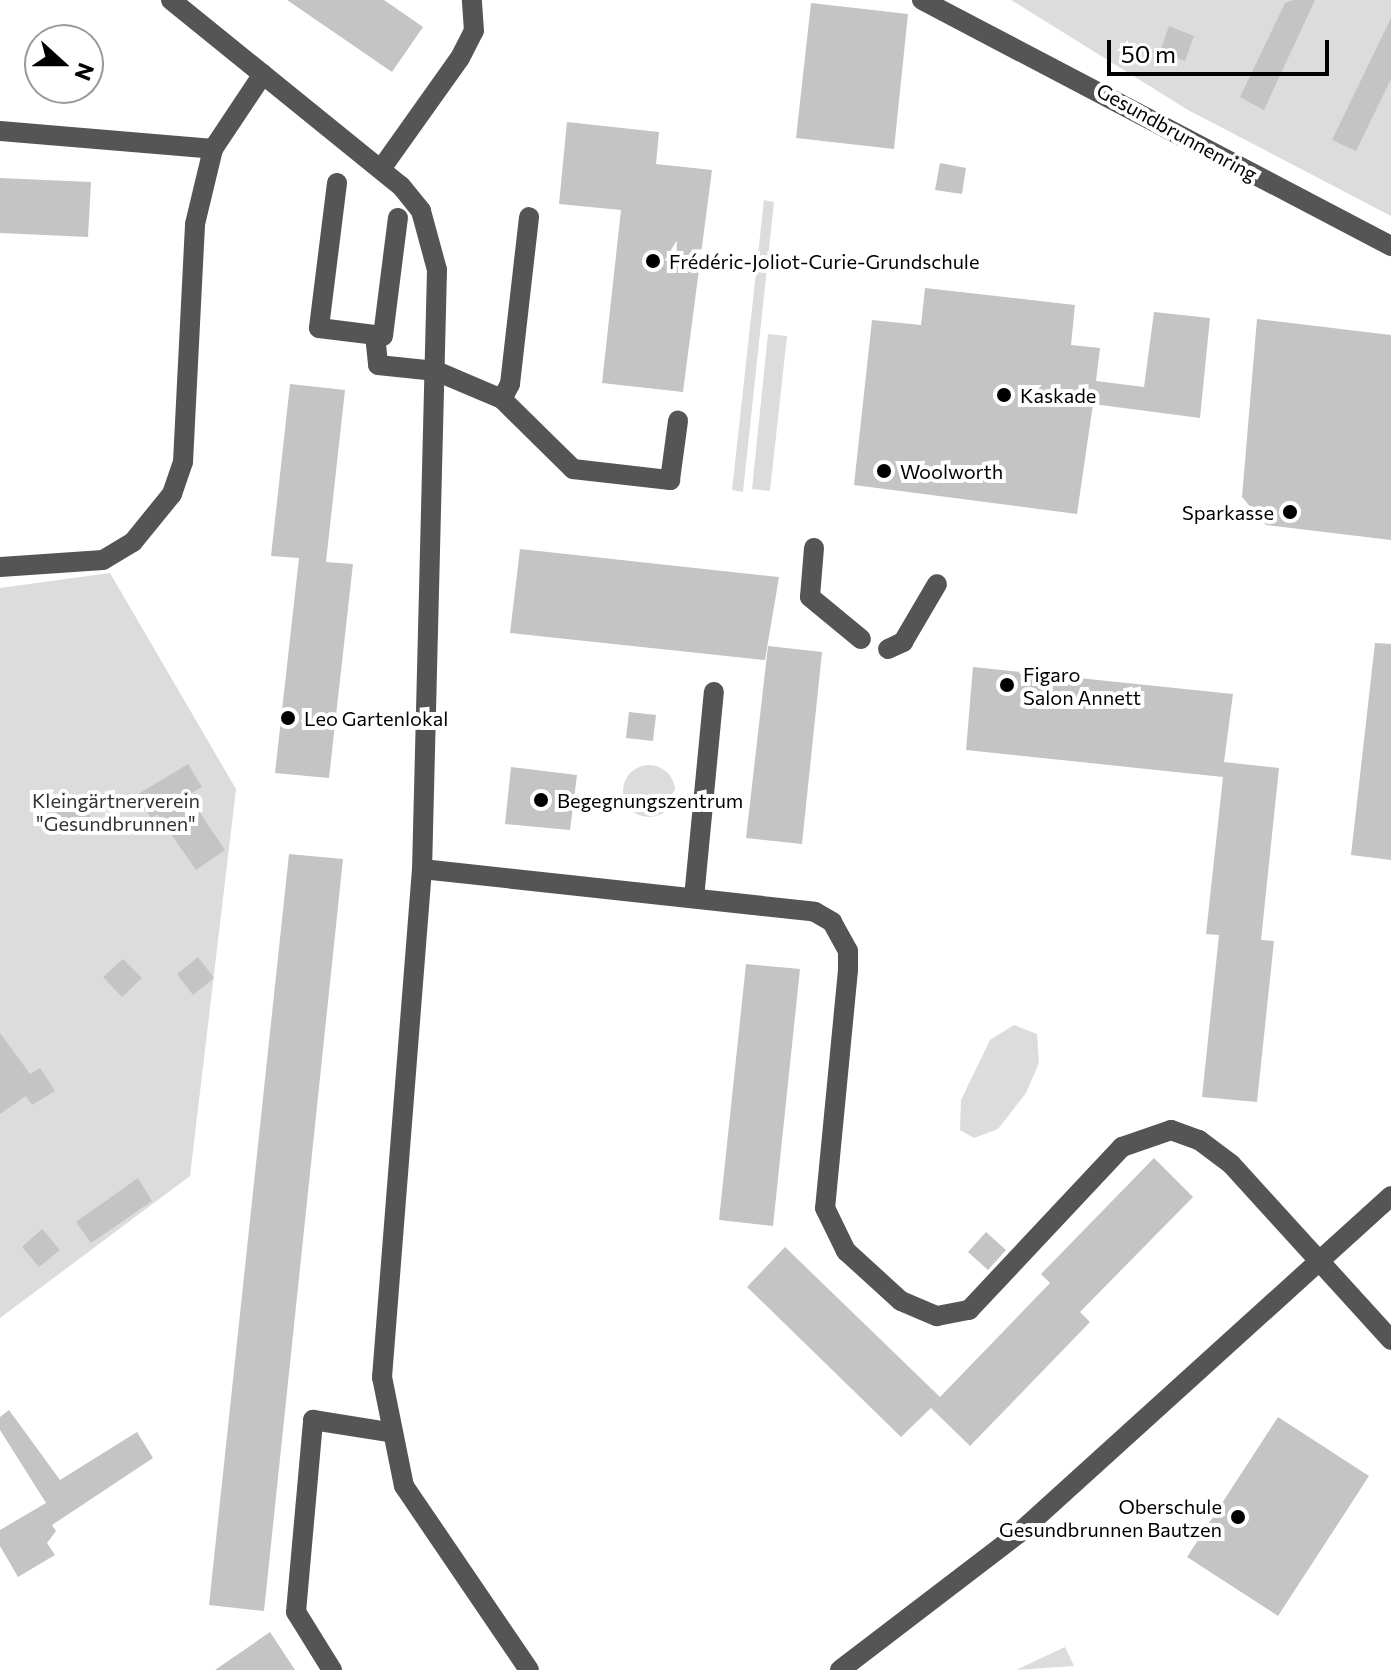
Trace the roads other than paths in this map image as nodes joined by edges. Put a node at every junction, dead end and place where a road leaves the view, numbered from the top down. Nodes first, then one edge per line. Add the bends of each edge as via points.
1 (171, 0) edge
2 (472, 0) edge
3 (922, 0) edge
4 (263, 74) junction
5 (0, 131) edge
6 (213, 149) junction
7 (381, 169) junction
8 (337, 183) dead end
9 (529, 217) dead end
10 (398, 218) dead end
11 (1391, 246) edge
12 (375, 335) junction
13 (436, 371) junction
14 (502, 399) junction
15 (678, 421) dead end
16 (814, 548) dead end
17 (0, 567) edge
18 (937, 584) dead end
19 (714, 692) dead end
20 (422, 869) junction
21 (694, 898) junction
22 (1391, 1196) edge
23 (1322, 1263) junction
24 (1391, 1340) edge
25 (389, 1432) junction
26 (522, 1668) edge
27 (332, 1670) edge
28 (840, 1670) edge

1 - 4 street
2 - 7 street via 474,31 460,58
3 - 11 street, Gesundbrunnenring via 1111,106
4 - 6 street
4 - 7 street
5 - 6 street
6 - 17 street via 195,224 183,462 172,494 133,542 103,560
7 - 13 street via 421,211 429,234 437,270
8 - 12 street via 319,328
9 - 14 street via 510,384
10 - 12 street via 383,336
12 - 13 street via 378,365
13 - 14 street
13 - 20 street
14 - 15 street via 573,469 602,475 670,480
16 - 18 street via 810,597 875,644 903,642
19 - 21 street
20 - 21 street
20 - 25 street via 382,1377
21 - 23 street via 815,912 843,937 848,970 825,1208 846,1251 901,1301 937,1316 969,1310 1122,1147 1171,1130 1199,1140 1231,1164
22 - 23 street
23 - 24 street
23 - 28 street via 1019,1533
25 - 26 street via 404,1486
25 - 27 street via 313,1420 296,1612

